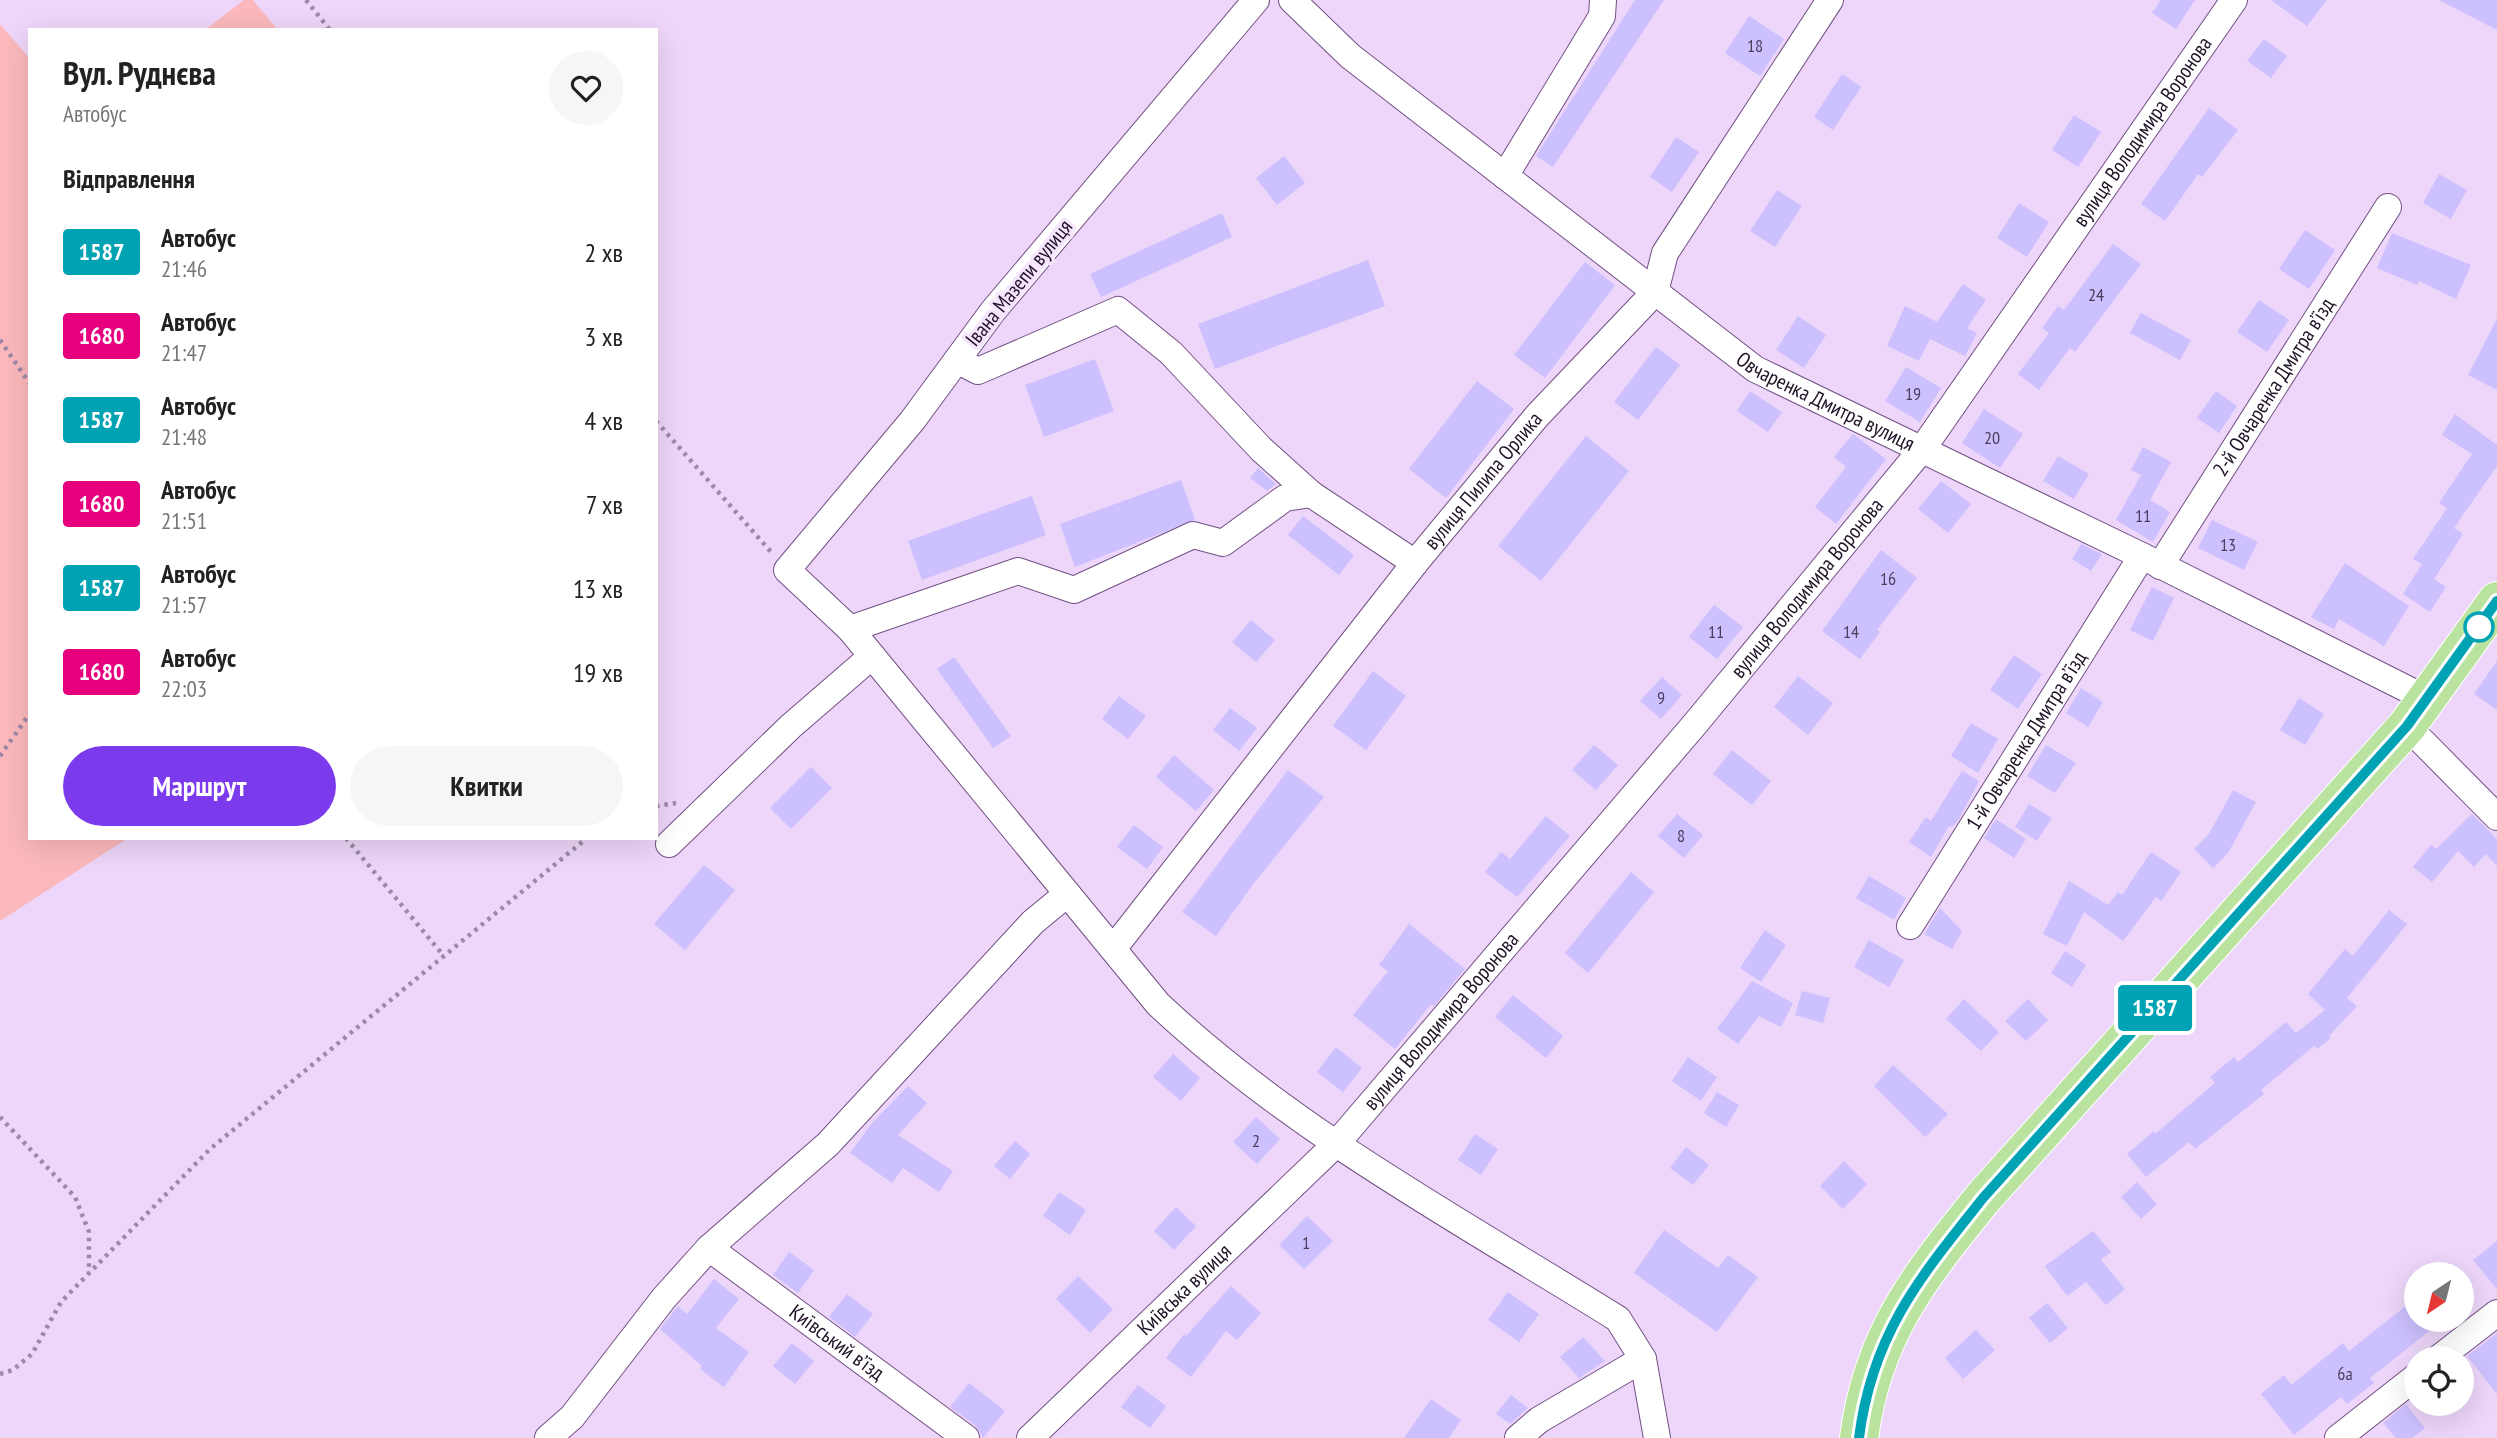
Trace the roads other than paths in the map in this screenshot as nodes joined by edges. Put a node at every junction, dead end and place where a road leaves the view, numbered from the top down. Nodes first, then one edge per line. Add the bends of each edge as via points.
1 (1256, 0) edge
2 (1292, 0) edge
3 (1603, 0) edge
4 (1829, 0) edge
5 (2235, 0) edge
6 (1505, 176) junction
7 (2388, 207) dead end
8 (1655, 292) junction
9 (957, 359) junction
10 (1923, 448) junction
11 (1311, 494) junction
12 (2151, 561) junction
13 (1415, 563) junction
14 (2497, 601) edge
15 (850, 629) junction
16 (872, 656) junction
17 (2416, 712) junction
18 (2497, 817) edge
19 (669, 844) dead end
20 (1068, 894) junction
21 (1910, 926) dead end
22 (1113, 949) junction
23 (1337, 1143) junction
24 (709, 1248) junction
25 (2497, 1313) edge
26 (2455, 1346) edge
27 (1643, 1359) junction
28 (2404, 1386) edge
29 (548, 1438) edge
30 (966, 1438) edge
31 (1030, 1438) edge
32 (1518, 1438) edge
33 (1657, 1438) edge
34 (1859, 1438) edge
35 (2338, 1438) edge

1 - 9 street, Івана Мазепи вулиця via 993,310
2 - 6 street, Овчаренка Дмитра вулиця via 1350,56
3 - 6 street via 1602,16
4 - 8 street, вулиця Пилипа Орлика via 1665,253
5 - 10 street, вулиця Володимира Воронова
6 - 8 street, Овчаренка Дмитра вулиця
7 - 12 street, 2-й Овчаренка Дмитра в’їзд
8 - 10 street, Овчаренка Дмитра вулиця via 1755,369
8 - 13 street, вулиця Пилипа Орлика via 1537,416
9 - 11 street via 978,371 1118,310 1171,353 1261,449
9 - 15 street, Івана Мазепи вулиця via 912,421 787,570
10 - 12 street, Овчаренка Дмитра вулиця
10 - 23 street, вулиця Володимира Воронова via 1695,724
11 - 13 street
11 - 15 street via 1285,498 1223,543 1193,535 1074,590 1018,571
12 - 17 street, Овчаренка Дмитра вулиця
12 - 21 street, 1-й Овчаренка Дмитра в’їзд
13 - 22 street, вулиця Пилипа Орлика
14 - 17 highway
15 - 16 street
16 - 19 street via 791,726
16 - 20 street
17 - 18 street, Овчаренка Дмитра вулиця
17 - 34 highway via 1983,1198 1906,1298 1882,1343 1863,1403
20 - 22 street
20 - 24 street via 1033,922 828,1144
22 - 23 street via 1158,1004 1211,1054
23 - 27 street via 1618,1319
23 - 31 street, Київська вулиця
24 - 29 street via 572,1417
24 - 30 street, Київський в’їзд
25 - 26 street
27 - 32 street via 1539,1420
27 - 33 street
28 - 35 street

